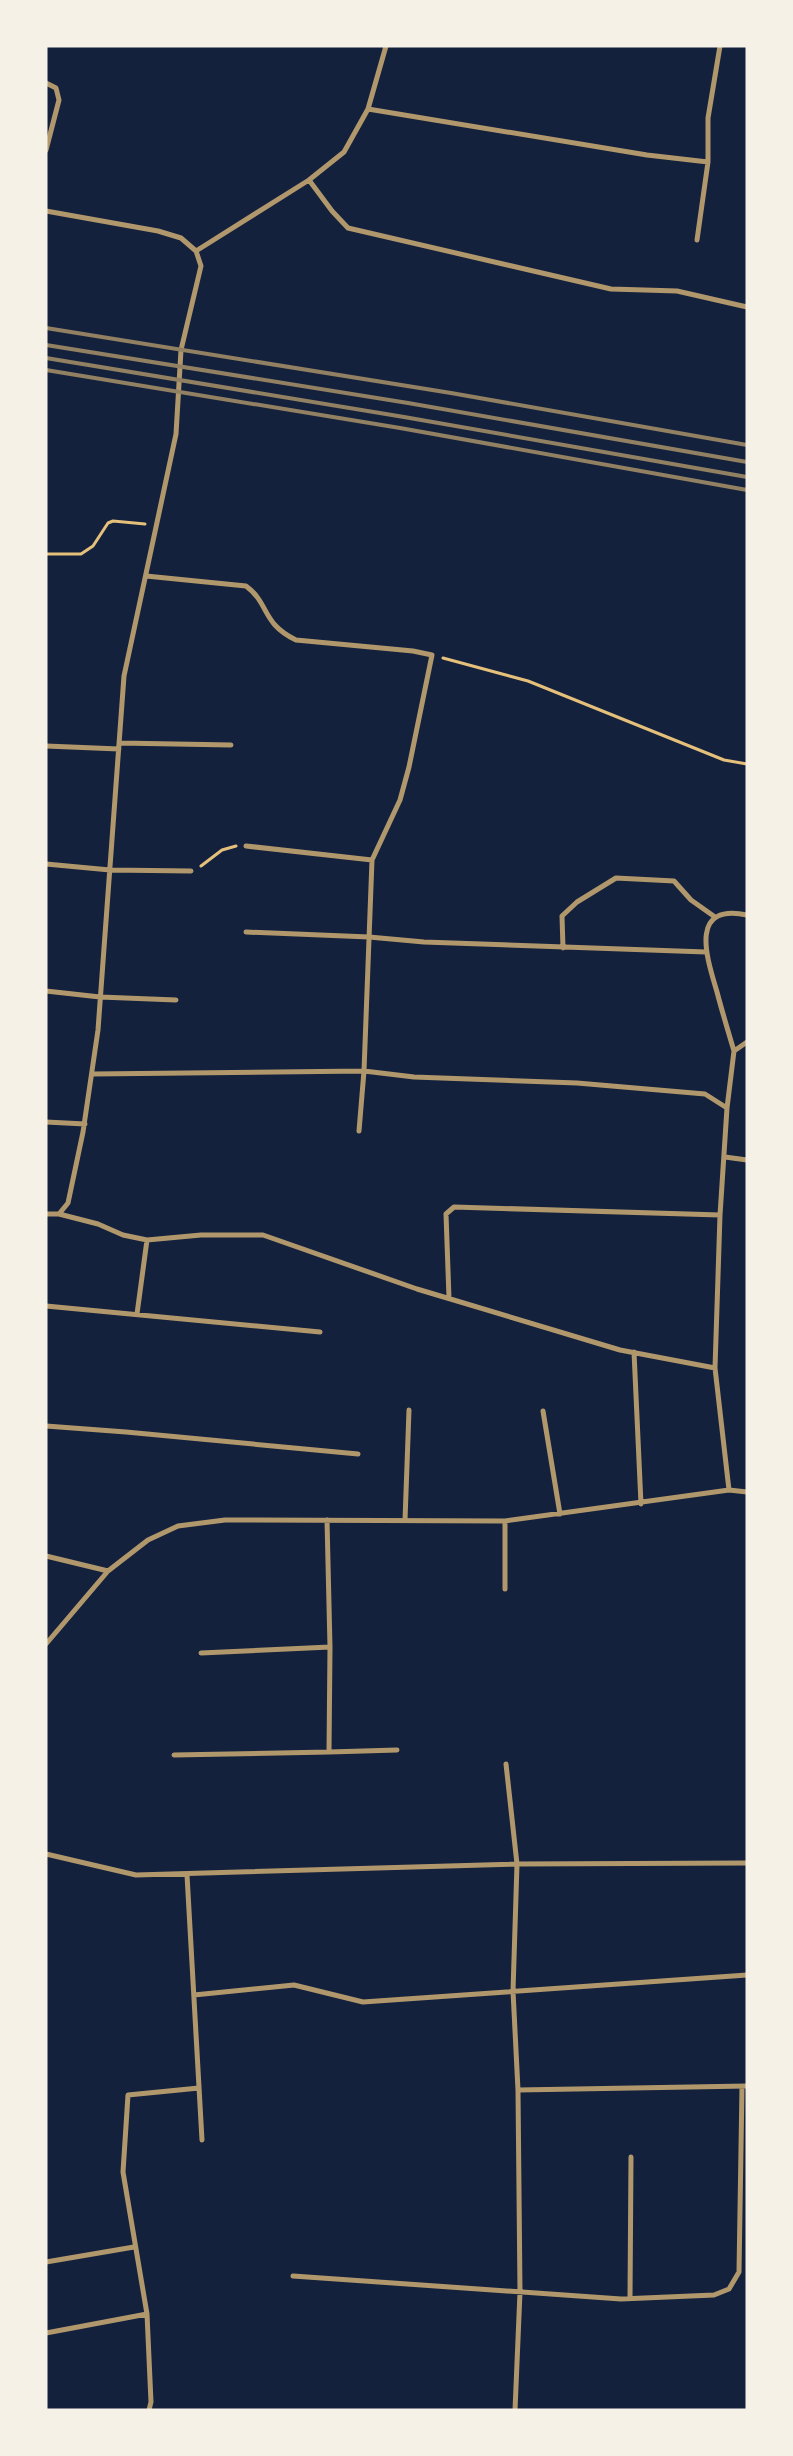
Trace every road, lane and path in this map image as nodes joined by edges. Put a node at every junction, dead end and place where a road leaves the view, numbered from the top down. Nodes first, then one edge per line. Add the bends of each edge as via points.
1 (386, 46) edge
2 (720, 46) edge
3 (46, 83) edge
4 (368, 109) junction
5 (46, 150) edge
6 (708, 162) junction
7 (309, 180) junction
8 (46, 212) edge
9 (696, 240) dead end
10 (196, 252) junction
11 (747, 307) edge
12 (157, 526) junction
13 (46, 554) edge
14 (146, 576) junction
15 (432, 655) junction
16 (231, 745) dead end
17 (46, 746) edge
18 (119, 746) junction
19 (747, 764) edge
20 (246, 846) joint
21 (372, 860) junction
22 (46, 864) edge
23 (110, 870) junction
24 (192, 871) joint
25 (747, 915) edge
26 (715, 917) junction
27 (246, 932) dead end
28 (368, 936) junction
29 (563, 948) junction
30 (706, 952) junction
31 (46, 991) edge
32 (100, 996) junction
33 (176, 1000) dead end
34 (747, 1042) edge
35 (734, 1051) junction
36 (364, 1071) junction
37 (93, 1074) junction
38 (727, 1108) junction
39 (46, 1122) edge
40 (85, 1124) junction
41 (359, 1131) dead end
42 (725, 1157) junction
43 (747, 1160) edge
44 (46, 1214) edge
45 (59, 1214) junction
46 (720, 1215) junction
47 (147, 1240) junction
48 (449, 1298) junction
49 (46, 1306) edge
50 (137, 1314) junction
51 (320, 1332) dead end
52 (634, 1352) junction
53 (715, 1368) junction
54 (409, 1410) dead end
55 (543, 1411) dead end
56 (46, 1426) edge
57 (358, 1454) dead end
58 (729, 1490) junction
59 (747, 1492) edge
60 (641, 1504) junction
61 (560, 1514) junction
62 (326, 1520) junction
63 (406, 1520) junction
64 (505, 1521) junction
65 (46, 1556) edge
66 (108, 1571) junction
67 (505, 1589) dead end
68 (46, 1644) edge
69 (330, 1647) junction
70 (201, 1653) dead end
71 (398, 1750) dead end
72 (329, 1752) junction
73 (174, 1755) dead end
74 (506, 1764) dead end
75 (46, 1854) edge
76 (747, 1863) edge
77 (517, 1864) junction
78 (187, 1875) junction
79 (747, 1975) edge
80 (513, 1991) junction
81 (194, 1995) junction
82 (744, 2086) edge
83 (199, 2088) junction
84 (518, 2090) junction
85 (202, 2140) dead end
86 (631, 2157) dead end
87 (134, 2247) junction
88 (46, 2262) edge
89 (293, 2276) dead end
90 (520, 2292) junction
91 (630, 2299) junction
92 (147, 2314) junction
93 (46, 2333) edge
94 (149, 2410) edge
95 (515, 2410) edge

1 - 4 street
2 - 6 street via 708,118
3 - 5 street via 56,88 59,100
4 - 6 street
4 - 7 street via 344,152
6 - 9 street
7 - 10 street
7 - 11 street via 348,228 611,289 677,291
8 - 10 street via 158,231 180,238
10 - 12 street via 200,274 180,350 176,434
12 - 13 path via 114,521 108,523 93,546 81,554
12 - 14 street
14 - 15 street via 246,586 257,594 272,624 296,640
14 - 18 street via 124,676
15 - 19 path via 528,681 724,760
15 - 21 street via 402,792
16 - 18 street
17 - 18 street
18 - 23 street
20 - 21 street
20 - 24 path via 222,850
21 - 28 street
22 - 23 street
23 - 24 street
23 - 32 street
25 - 26 street via 729,912
26 - 29 street via 691,900 674,881 616,878 577,902 562,916
26 - 30 street via 706,930
27 - 28 street
28 - 29 street via 424,942
28 - 36 street
29 - 30 street
30 - 35 street
31 - 32 street
32 - 33 street
32 - 37 street
34 - 35 street
35 - 38 street
36 - 37 street
36 - 38 street via 414,1077 577,1083 704,1094
36 - 41 street
37 - 40 street
38 - 42 street
39 - 40 street
40 - 45 street via 68,1203
42 - 43 street
42 - 46 street
44 - 45 street
45 - 47 street
46 - 48 street via 454,1207 446,1214
46 - 53 street
47 - 48 street via 201,1235 263,1235
47 - 50 street
48 - 52 street
49 - 50 street
50 - 51 street
52 - 53 street
52 - 60 street
53 - 58 street
54 - 63 street
55 - 61 street
56 - 57 street
58 - 59 street
58 - 60 street
60 - 61 street
61 - 64 street
62 - 63 street
62 - 66 street via 225,1520 178,1526 148,1540
62 - 69 street
63 - 64 street
64 - 67 street
65 - 66 street
66 - 68 street
69 - 70 street
69 - 72 street
71 - 72 street
72 - 73 street
74 - 77 street
75 - 78 street via 136,1875
76 - 77 street
77 - 78 street
77 - 80 street
78 - 81 street
79 - 80 street
80 - 81 street via 363,2002 294,1985
80 - 84 street
81 - 83 street
82 - 84 street
82 - 91 street via 737,2278 729,2289 714,2295
83 - 85 street
83 - 87 street via 128,2095 123,2172
84 - 90 street
86 - 91 street
87 - 88 street
87 - 92 street
89 - 90 street
90 - 91 street
90 - 95 street
92 - 93 street
92 - 94 street

